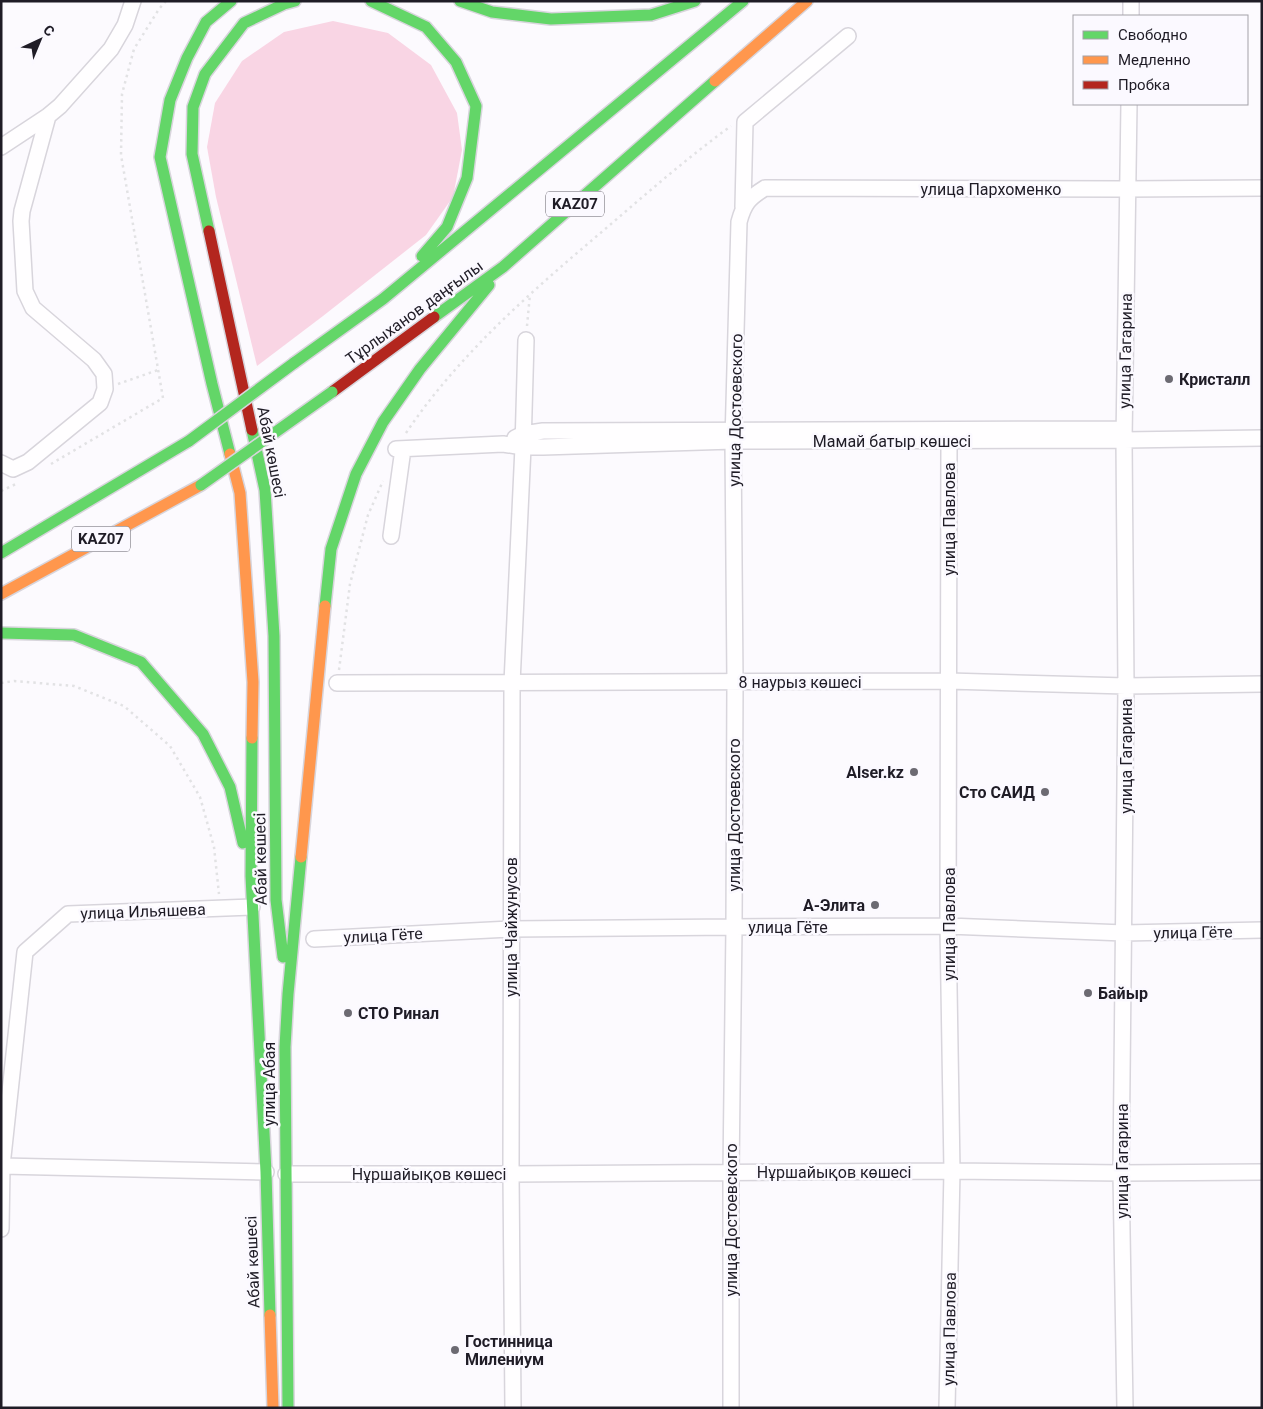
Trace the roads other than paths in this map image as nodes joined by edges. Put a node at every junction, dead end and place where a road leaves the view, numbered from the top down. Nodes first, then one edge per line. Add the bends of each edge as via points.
1 (133, 1) edge
2 (231, 1) edge
3 (296, 1) edge
4 (371, 1) edge
5 (460, 1) edge
6 (696, 1) edge
7 (742, 1) edge
8 (807, 1) edge
9 (1132, 1) edge
10 (1131, 15) edge
11 (848, 36) dead end
12 (1129, 105) edge
13 (48, 116) junction
14 (1, 147) edge
15 (1262, 188) edge
16 (1127, 189) junction
17 (743, 207) junction
18 (503, 267) junction
19 (384, 299) junction
20 (526, 340) road end
21 (1124, 434) junction
22 (733, 435) junction
23 (1262, 438) edge
24 (523, 441) junction
25 (949, 441) junction
26 (1, 463) edge
27 (391, 536) dead end
28 (1, 553) edge
29 (1, 594) edge
30 (1, 633) edge
31 (949, 681) junction
32 (735, 682) junction
33 (337, 683) road end
34 (512, 683) junction
35 (1262, 684) edge
36 (1126, 686) junction
37 (251, 876) junction
38 (252, 907) junction
39 (948, 926) junction
40 (734, 927) junction
41 (511, 929) junction
42 (1262, 930) edge
43 (1124, 933) junction
44 (314, 938) dead end
45 (288, 994) junction
46 (2, 1166) edge
47 (952, 1171) junction
48 (266, 1172) junction
49 (1262, 1172) edge
50 (731, 1173) junction
51 (1121, 1173) junction
52 (286, 1174) junction
53 (510, 1174) junction
54 (1, 1228) edge
55 (273, 1408) edge
56 (288, 1408) edge
57 (513, 1408) edge
58 (731, 1408) edge
59 (947, 1408) edge
60 (1125, 1408) edge

1 - 13 street via 125,25 111,49
2 - 37 main road, Абай көшесі via 206,22 187,58 170,100 160,157 240,493 253,682
3 - 45 main road, Абай көшесі via 244,23 205,74 193,107 192,154 265,490 274,636 276,900
4 - 19 main road via 426,27 456,62 476,106 468,178 447,228
5 - 6 main road via 492,12 551,19 651,15
7 - 19 main road, Тұрлыханов даңғылы / KAZ07
8 - 18 main road, Тұрлыханов даңғылы / KAZ07
9 - 10 street
11 - 17 street via 744,122
12 - 16 street, улица Гагарина
13 - 14 street
13 - 26 street via 22,211 25,291 33,308 94,360 104,374 104,389 100,402 28,462 13,469
15 - 16 street, улица Пархоменко
16 - 17 street, улица Пархоменко via 765,188
16 - 21 street, улица Гагарина
17 - 22 street, улица Достоевского via 739,222
18 - 29 main road, Тұрлыханов даңғылы / KAZ07, bridge via 201,485
18 - 45 main road via 420,369 383,422 356,474 331,549
19 - 28 main road, Тұрлыханов даңғылы / KAZ07, bridge via 189,441
20 - 24 street, улица Чайжунусов
21 - 22 street, Мамай батыр көшесі
21 - 23 street, Мамай батыр көшесі
21 - 25 street, Мамай батыр көшесі
21 - 36 street, улица Гагарина
22 - 24 street, Мамай батыр көшесі
22 - 25 street, Мамай батыр көшесі
22 - 32 street, улица Достоевского
24 - 27 street, Мамай батыр көшесі via 400,449
24 - 34 street, улица Чайжунусов
25 - 31 street, улица Павлова
30 - 37 main road via 74,635 141,662 203,734 230,787
31 - 32 street, 8 наурыз көшесі
31 - 36 street, 8 наурыз көшесі
31 - 39 street, улица Павлова
32 - 34 street, 8 наурыз көшесі
32 - 40 street, улица Достоевского
33 - 34 street, 8 наурыз көшесі
34 - 41 street, улица Чайжунусов
35 - 36 street, 8 наурыз көшесі
36 - 43 street, улица Гагарина
37 - 38 main road, Абай көшесі
38 - 46 street, улица Ильяшева via 68,914 25,952
38 - 48 main road, Абай көшесі
39 - 40 street, улица Гёте
39 - 43 street, улица Гёте
39 - 47 street, улица Павлова
40 - 41 street, улица Гёте
40 - 50 street, улица Достоевского
41 - 44 street, улица Гёте
41 - 53 street, улица Чайжунусов
42 - 43 street, улица Гёте
43 - 51 street, улица Гагарина
45 - 52 main road, улица Абая
46 - 48 street
46 - 54 street, улица Ильяшева
47 - 50 street, Нұршайықов көшесі
47 - 51 street, Нұршайықов көшесі
47 - 59 street, улица Павлова
48 - 55 main road, Абай көшесі
49 - 51 street, Нұршайықов көшесі
50 - 53 street, Нұршайықов көшесі
50 - 58 street, улица Достоевского
51 - 60 street, улица Гагарина
52 - 53 street, Нұршайықов көшесі
52 - 56 main road, Абай көшесі
53 - 57 street, улица Чайжунусов

